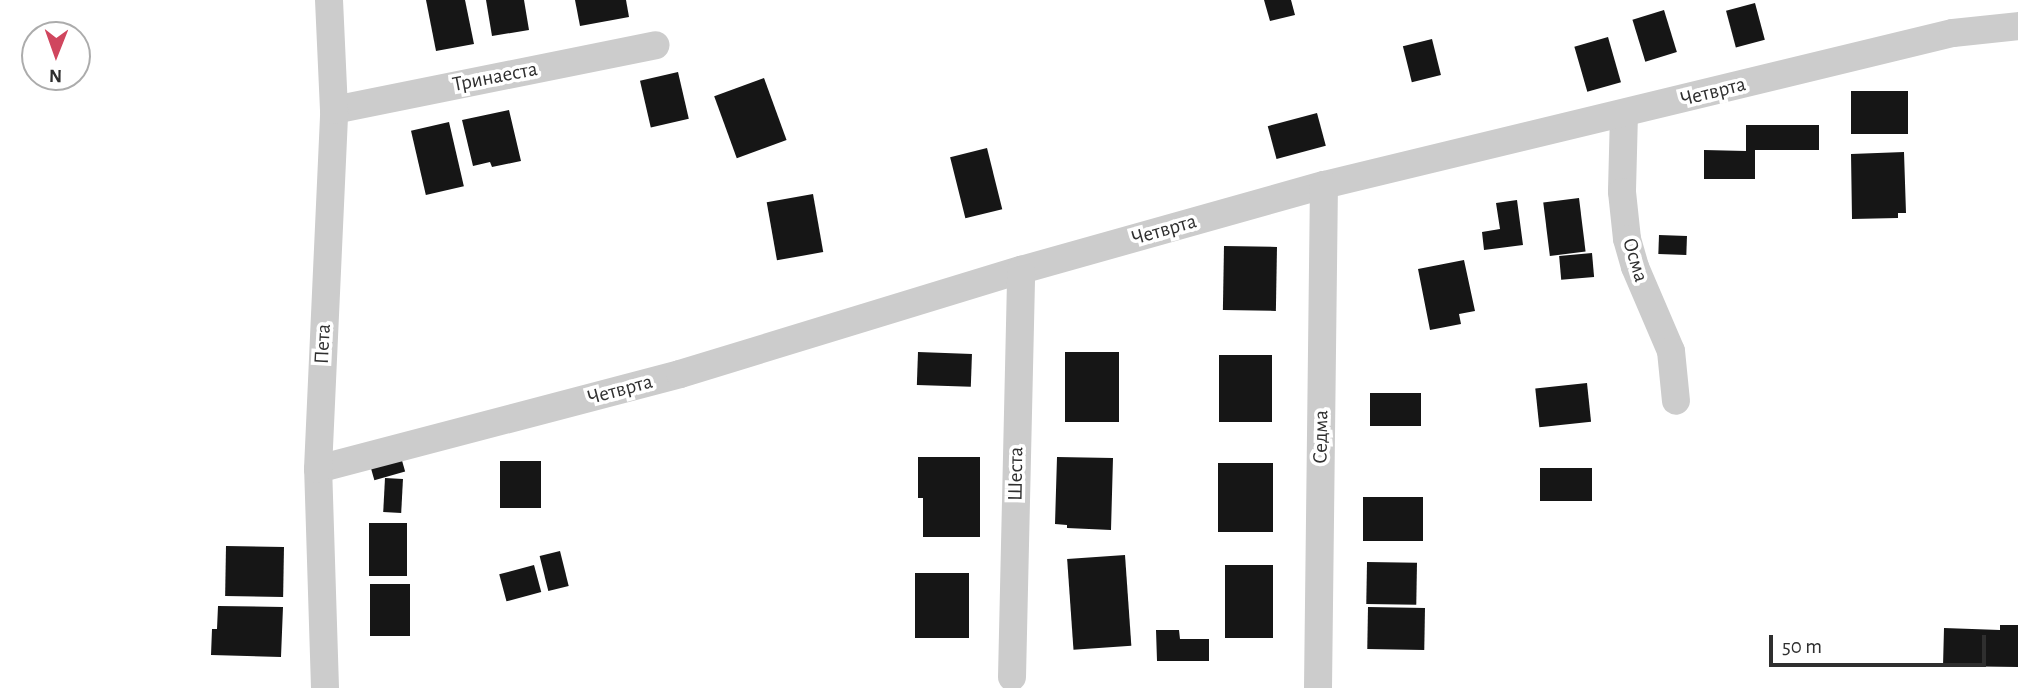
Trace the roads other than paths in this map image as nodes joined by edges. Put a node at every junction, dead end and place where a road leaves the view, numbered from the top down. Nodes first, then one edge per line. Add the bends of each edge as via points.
1 (329, 0) edge
2 (2018, 26) edge
3 (656, 45) dead end
4 (334, 110) junction
5 (1624, 114) junction
6 (1324, 185) junction
7 (1021, 270) junction
8 (1676, 401) dead end
9 (318, 469) junction
10 (1012, 677) dead end
11 (325, 688) edge
12 (1318, 688) edge

1 - 4 street, Пета
2 - 5 street, Четврта via 1953,33
3 - 4 street, Тринаеста
4 - 9 street, Пета
5 - 6 street, Четврта
5 - 8 street, Осма via 1622,192 1627,239 1634,267 1671,351
6 - 7 street, Четврта
6 - 12 street, Седма
7 - 9 street, Четврта via 680,374
7 - 10 street, Шеста
9 - 11 street, Пета

